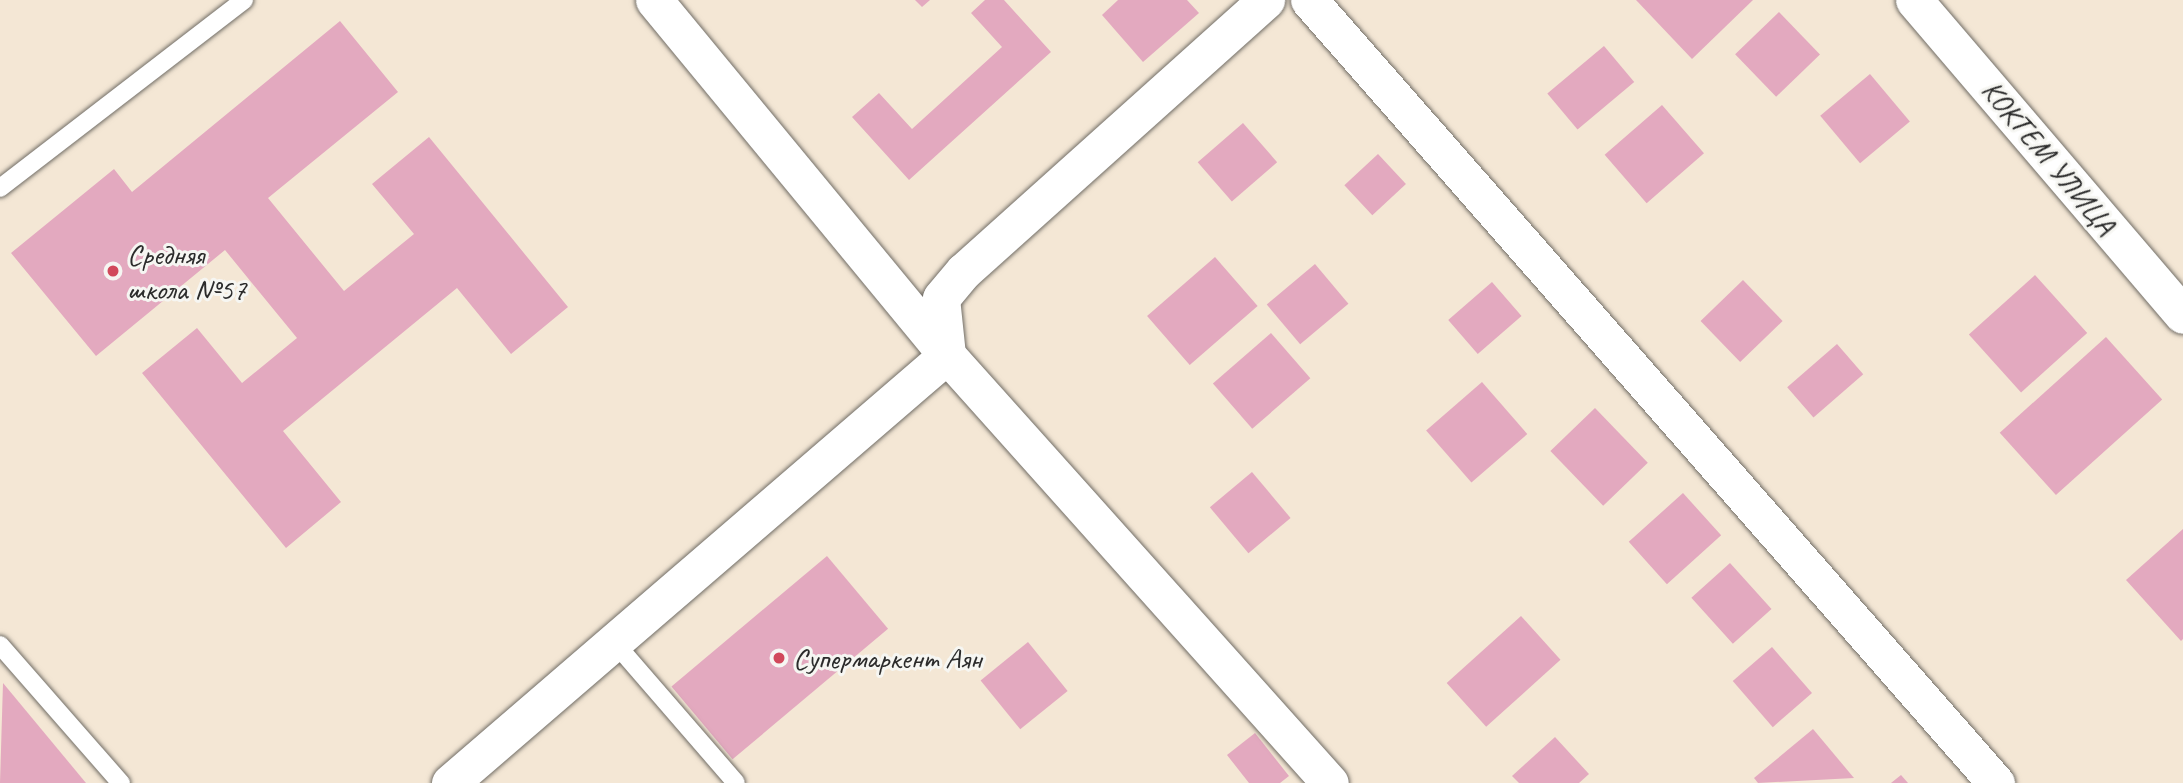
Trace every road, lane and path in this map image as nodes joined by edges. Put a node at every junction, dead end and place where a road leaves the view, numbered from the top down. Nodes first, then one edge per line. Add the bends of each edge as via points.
1 (244, 0) edge
2 (654, 0) edge
3 (1266, 0) edge
4 (1309, 0) edge
5 (1914, 0) edge
6 (0, 188) edge
7 (2183, 315) edge
8 (947, 355) junction
9 (614, 642) junction
10 (0, 645) edge
11 (121, 783) edge
12 (450, 783) edge
13 (736, 783) edge
14 (1330, 783) edge
15 (1996, 783) edge

1 - 6 lane
2 - 8 street
3 - 8 street via 964,271 941,298
4 - 15 street
5 - 7 street, КОКТЕМ УЛИЦА
8 - 9 street
8 - 14 street
9 - 12 street
9 - 13 lane
10 - 11 lane

